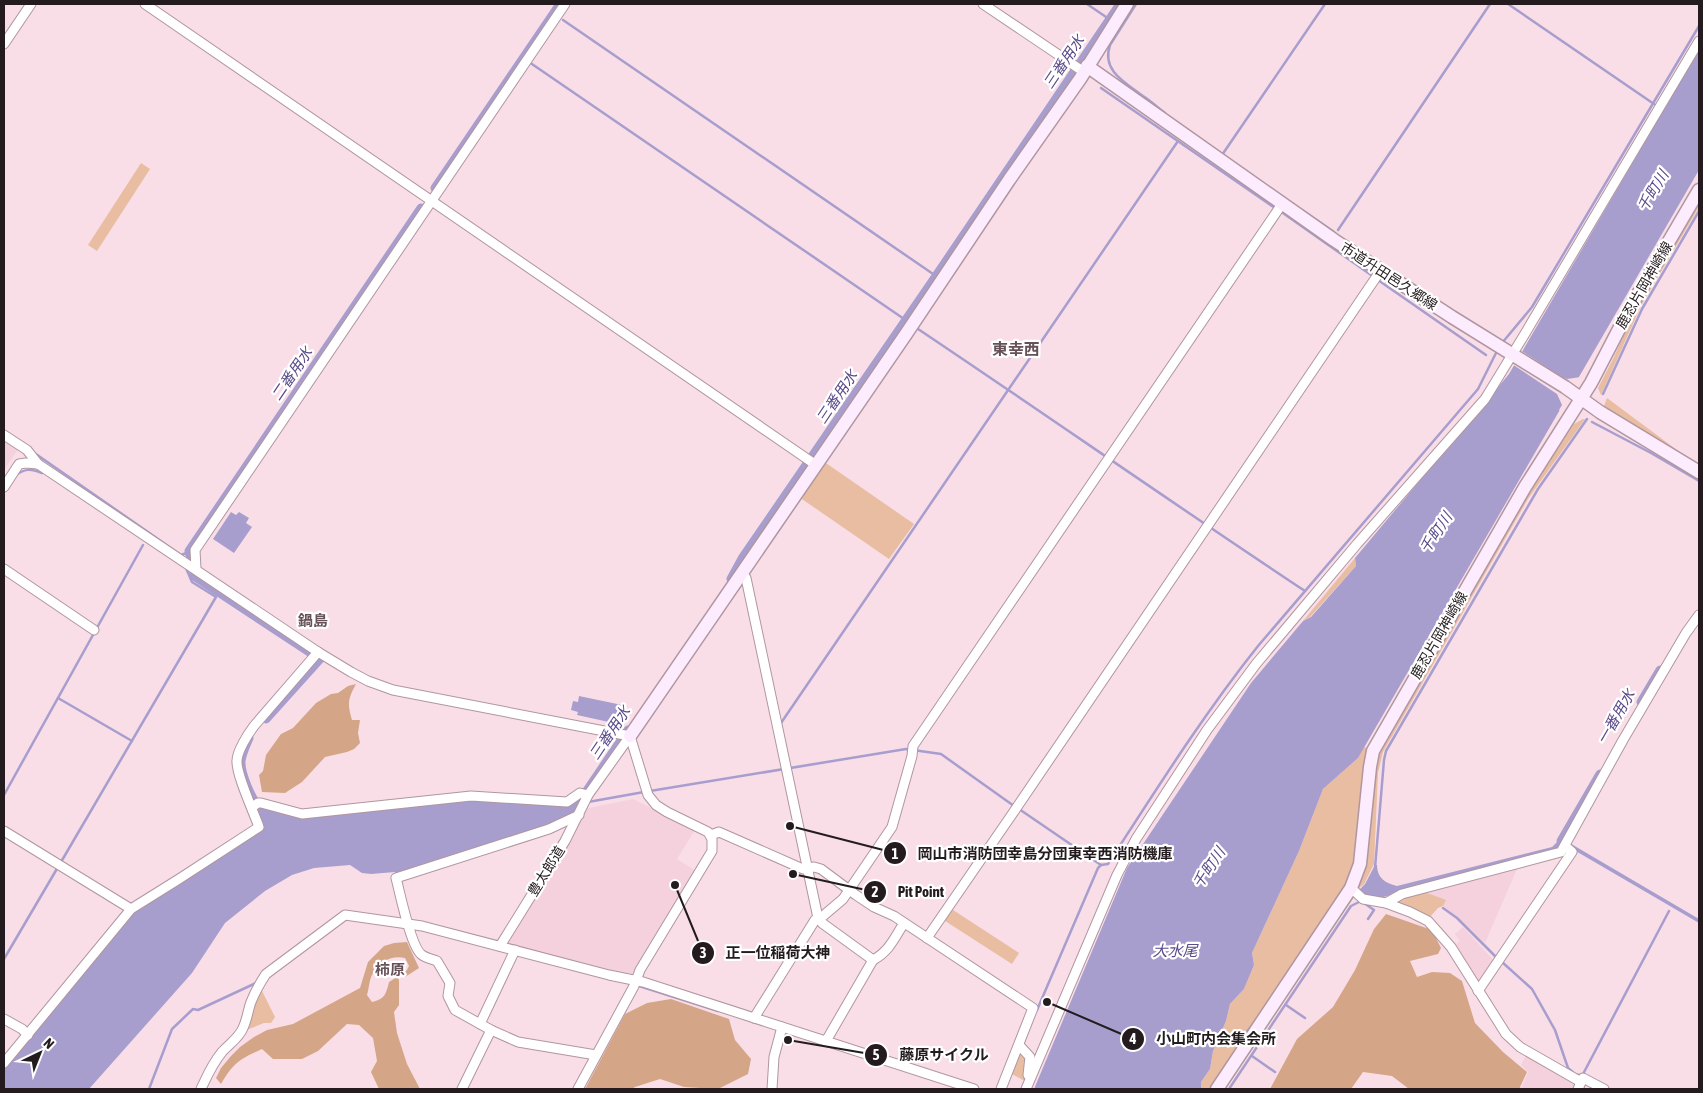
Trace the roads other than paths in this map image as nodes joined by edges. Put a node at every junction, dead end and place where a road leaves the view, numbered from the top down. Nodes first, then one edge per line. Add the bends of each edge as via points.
1 (31, 4) edge
2 (145, 4) edge
3 (565, 4) edge
4 (983, 4) edge
5 (1127, 4) edge
6 (1699, 41) edge
7 (4, 44) edge
8 (1081, 68) junction
9 (1699, 190) edge
10 (432, 200) junction
11 (1279, 208) junction
12 (1378, 276) junction
13 (1511, 354) junction
14 (1577, 396) junction
15 (4, 434) edge
16 (38, 464) junction
17 (816, 465) junction
18 (1699, 472) edge
19 (4, 487) edge
20 (4, 569) edge
21 (196, 569) junction
22 (742, 573) junction
23 (1699, 615) edge
24 (94, 630) dead end
25 (315, 655) junction
26 (625, 736) junction
27 (584, 800) junction
28 (255, 805) junction
29 (4, 831) edge
30 (711, 835) junction
31 (1566, 844) junction
32 (811, 868) junction
33 (849, 889) junction
34 (1353, 891) junction
35 (1386, 903) junction
36 (131, 908) junction
37 (820, 917) junction
38 (408, 923) junction
39 (904, 923) junction
40 (927, 938) junction
41 (500, 946) junction
42 (515, 950) junction
43 (874, 959) junction
44 (635, 983) junction
45 (1478, 990) junction
46 (754, 1018) junction
47 (4, 1019) edge
48 (480, 1024) junction
49 (782, 1027) junction
50 (491, 1030) junction
51 (28, 1034) junction
52 (826, 1041) junction
53 (1019, 1045) junction
54 (596, 1055) junction
55 (4, 1063) edge
56 (1580, 1086) edge
57 (1027, 1087) edge
58 (201, 1089) edge
59 (462, 1089) edge
60 (578, 1089) edge
61 (772, 1089) edge
62 (974, 1089) edge
63 (1001, 1089) edge
64 (1217, 1089) edge
65 (1604, 1089) edge

1 - 7 street
2 - 10 street
3 - 10 street
4 - 8 street
5 - 8 street
6 - 13 street
8 - 11 street, 市道升田邑久郷線
8 - 17 street
9 - 14 street, 鹿忍片岡神崎線
10 - 17 street
10 - 21 street via 195,550
11 - 12 street, 市道升田邑久郷線
11 - 33 street via 913,746 892,827
12 - 13 street, 市道升田邑久郷線
12 - 40 street
13 - 14 street, 市道升田邑久郷線
13 - 57 street via 1484,398 1256,664 1207,730 1136,839 1117,875
14 - 18 street, 市道升田邑久郷線
14 - 34 street, 鹿忍片岡神崎線 via 1373,751 1360,864
15 - 16 street via 27,450
16 - 19 street via 18,464
16 - 21 street
17 - 22 street
20 - 24 street
21 - 25 street
22 - 26 street
22 - 32 street via 746,578
23 - 31 street via 1623,740
25 - 26 street via 393,690
25 - 28 street via 254,726 241,748 236,761 243,784
26 - 27 street, 豊太郎道
26 - 30 street via 652,801
27 - 28 street via 580,793 567,802 471,796 302,814
27 - 38 street via 549,829 396,878
27 - 41 street, 豊太郎道 via 565,841
28 - 36 street via 259,827
29 - 36 street
30 - 32 street via 720,832 803,869
30 - 44 street via 710,856
31 - 35 street via 1561,852 1402,894
31 - 45 street via 1572,852
32 - 33 street via 821,869
32 - 37 street
33 - 37 street via 843,899
33 - 39 street
34 - 35 street via 1363,899
34 - 64 street, 鹿忍片岡神崎線
35 - 45 street via 1428,921 1451,947
36 - 51 street
37 - 43 street via 822,923
37 - 46 street via 815,920
38 - 41 street
38 - 48 street via 416,948 421,955 437,961 450,983 448,996 455,1010
38 - 58 street via 345,915 266,974 251,1002 244,1028 210,1068
39 - 40 street
39 - 43 street via 882,956
40 - 53 street via 1033,1008
41 - 42 street
42 - 44 street
42 - 48 street
43 - 52 street
44 - 46 street
44 - 54 street
45 - 56 street via 1506,1034 1520,1047
46 - 49 street
47 - 51 street
48 - 50 street
49 - 52 street
49 - 61 street via 774,1057
50 - 54 street via 518,1042
50 - 59 street
51 - 55 street
52 - 62 street
53 - 57 street via 1030,1060
53 - 63 street
54 - 60 street
56 - 65 street via 1583,1078

